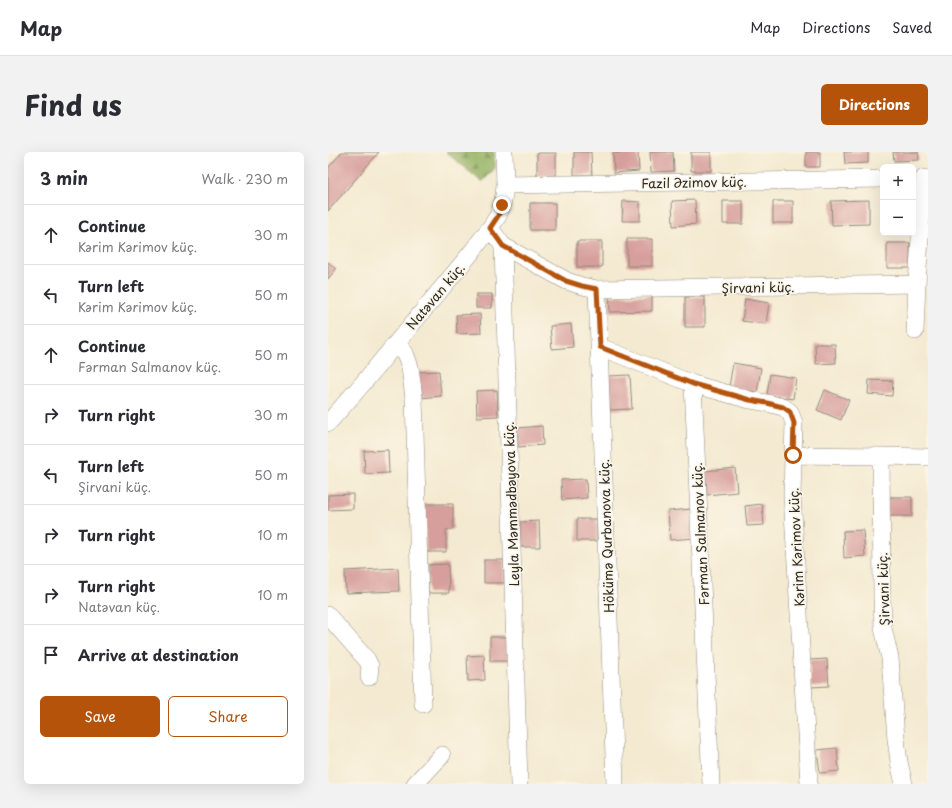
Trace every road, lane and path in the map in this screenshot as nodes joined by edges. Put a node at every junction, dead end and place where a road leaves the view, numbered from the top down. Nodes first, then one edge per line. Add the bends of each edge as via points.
1 (504, 152) edge
2 (922, 178) edge
3 (880, 179) edge
4 (505, 185) junction
5 (490, 228) junction
6 (503, 246) junction
7 (917, 284) junction
8 (597, 289) junction
9 (916, 331) dead end
10 (396, 343) junction
11 (600, 347) junction
12 (693, 384) junction
13 (328, 423) edge
14 (793, 455) junction
15 (881, 456) junction
16 (928, 457) edge
17 (328, 615) edge
18 (369, 677) dead end
19 (423, 704) dead end
20 (442, 755) dead end
21 (415, 784) edge
22 (519, 784) edge
23 (615, 784) edge
24 (711, 784) edge
25 (809, 784) edge
26 (904, 784) edge

1 - 4 street, Natəvan küç.
2 - 7 street
3 - 4 street, Fazil Əzimov küç.
4 - 5 street, Natəvan küç. via 502,205
5 - 6 street
5 - 10 street, Natəvan küç.
6 - 8 street, Şirvani küç. via 566,281
6 - 22 street, Leyla Məmmədbəyova küç.
7 - 8 street, Şirvani küç.
7 - 9 street
8 - 11 street, Hökümə Qurbanova küç.
10 - 13 street, Natəvan küç.
10 - 19 street via 405,354 410,367 414,398
11 - 12 street
11 - 23 street, Hökümə Qurbanova küç.
12 - 14 street, Kərim Kərimov küç. via 783,407 790,412 794,423
12 - 24 street, Fərman Salmanov küç.
14 - 15 street
14 - 25 street, Kərim Kərimov küç. via 792,495
15 - 16 street
15 - 26 street, Şirvani küç. via 883,628 890,658 896,739
17 - 18 street via 367,660 370,666
20 - 21 street

